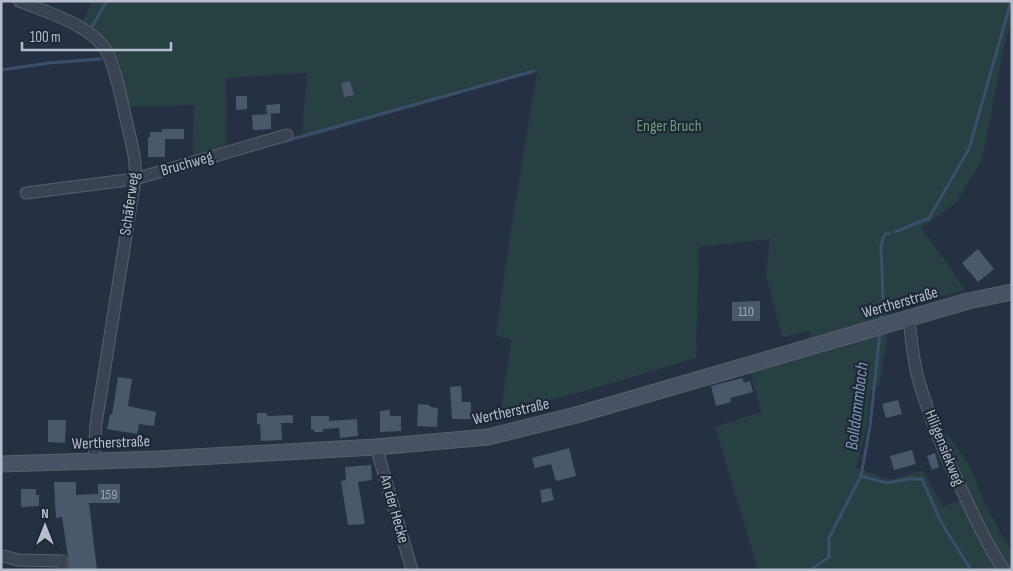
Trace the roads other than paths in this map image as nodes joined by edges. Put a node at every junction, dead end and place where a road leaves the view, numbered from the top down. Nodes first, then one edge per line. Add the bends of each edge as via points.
1 (19, 1) edge
2 (287, 136) dead end
3 (135, 179) junction
4 (26, 193) dead end
5 (1012, 292) edge
6 (904, 320) junction
7 (376, 448) junction
8 (94, 461) junction
9 (1, 464) edge
10 (3, 556) dead end
11 (63, 570) edge
12 (412, 570) edge
13 (1004, 570) edge

1 - 3 street, Schäferweg via 70,22 99,42 108,54 124,112 135,163
2 - 3 street, Bruchweg
3 - 4 street, Bruchweg
3 - 8 street, Schäferweg via 100,395
5 - 6 main road, Wertherstraße
6 - 7 main road, Wertherstraße via 576,415 488,437
6 - 13 street, Hiligensiekweg via 931,420 948,462
7 - 8 main road, Wertherstraße
7 - 12 street, An der Hecke
8 - 9 main road, Wertherstraße
10 - 11 street via 18,560 62,561

